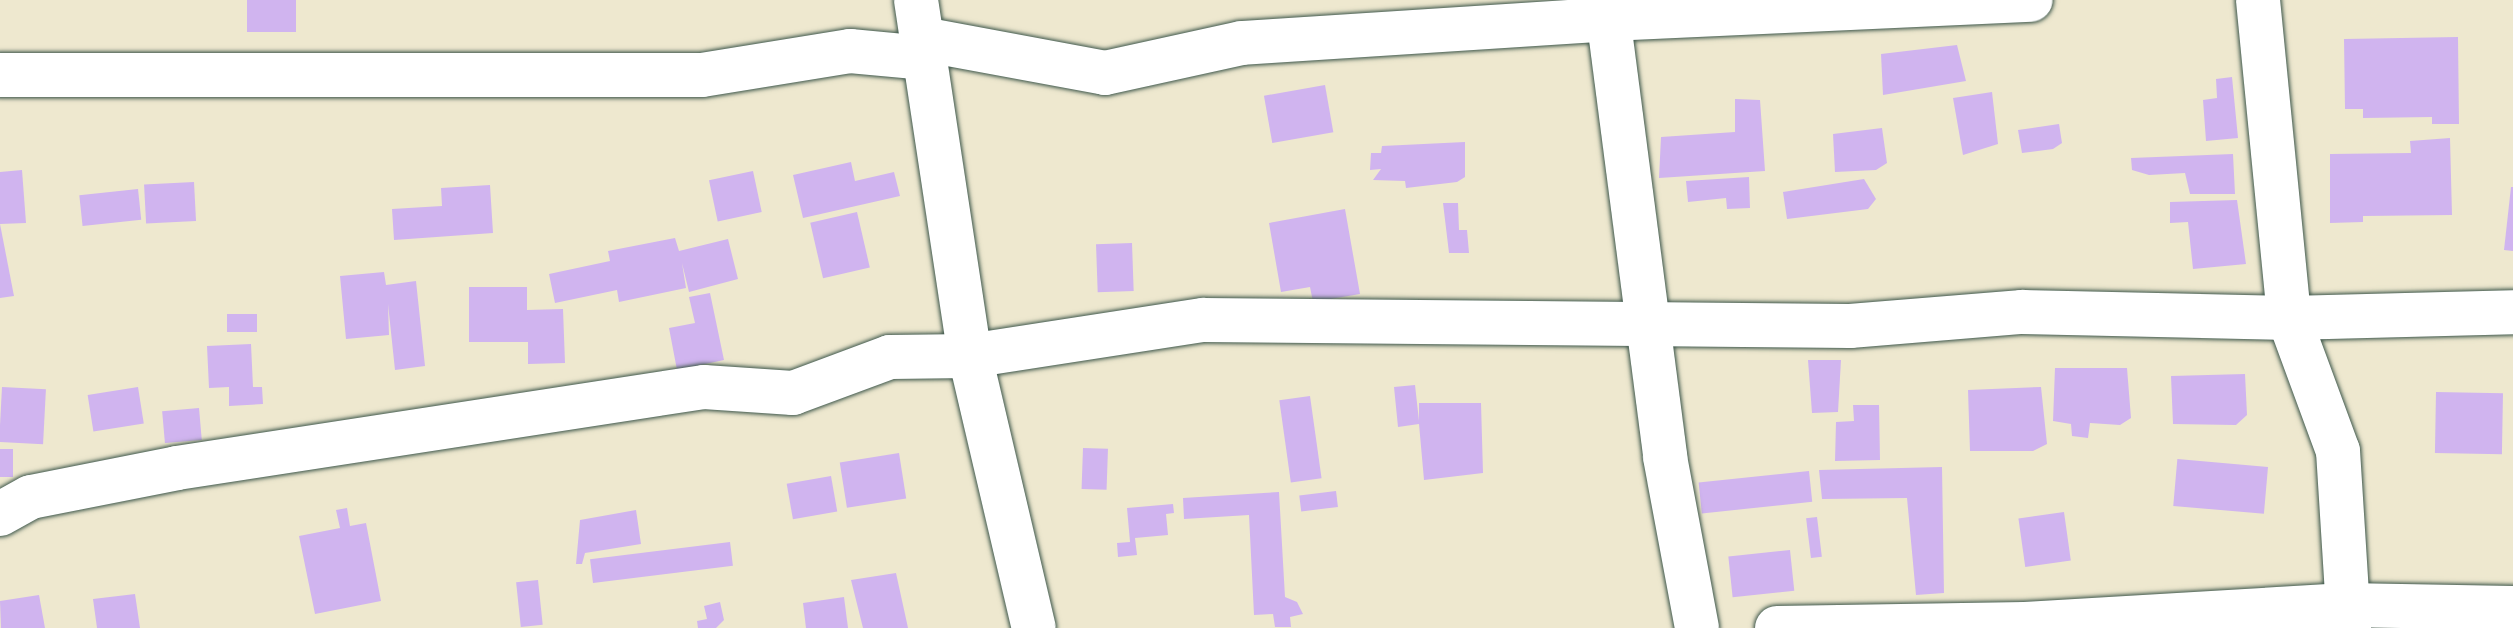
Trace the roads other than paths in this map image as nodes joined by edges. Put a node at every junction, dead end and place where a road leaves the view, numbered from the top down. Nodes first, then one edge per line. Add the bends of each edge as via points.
1 (2031, 0) edge
2 (2258, 0) edge
3 (1608, 10) edge
4 (920, 32) edge
5 (0, 75) edge
6 (2513, 312) edge
7 (2289, 318) junction
8 (1647, 326) junction
9 (970, 356) junction
10 (0, 514) edge
11 (2513, 608) edge
12 (2347, 616) edge
13 (1034, 628) edge
14 (1697, 628) edge
15 (1777, 628) edge

1 - 3 street
2 - 7 street
3 - 4 street via 1242,43 1105,73
3 - 8 street
4 - 5 street via 850,51 702,75
4 - 9 street
6 - 7 street
7 - 8 street via 2022,312 1850,326
7 - 12 street via 2338,451
8 - 9 street via 1203,320
8 - 14 street
9 - 10 street via 890,357 793,393 704,387 177,468 31,497
9 - 13 street
11 - 12 street
12 - 15 street

